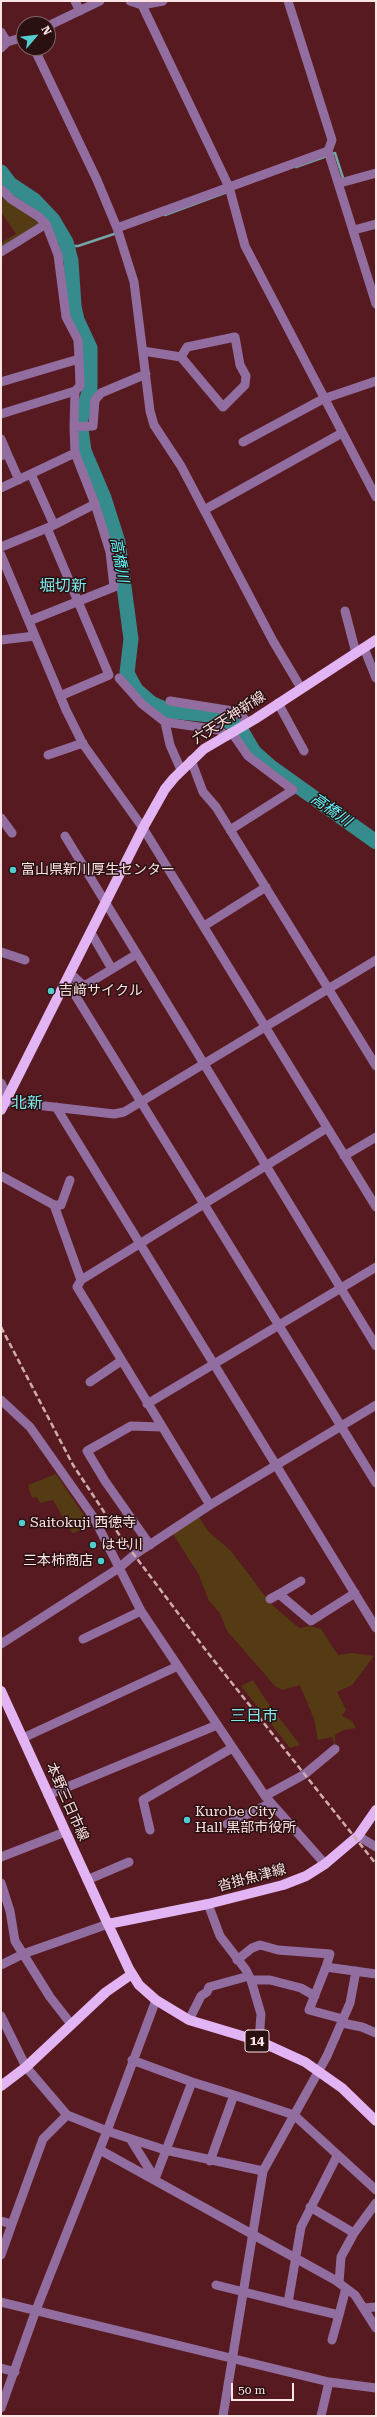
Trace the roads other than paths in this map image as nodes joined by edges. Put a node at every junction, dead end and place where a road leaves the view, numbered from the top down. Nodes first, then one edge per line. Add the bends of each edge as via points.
1 (75, 1) edge
2 (100, 1) edge
3 (130, 1) edge
4 (163, 1) edge
5 (288, 1) edge
6 (142, 5) junction
7 (80, 11) junction
8 (56, 22) edge
9 (1, 32) edge
10 (16, 40) edge
11 (4, 45) edge
12 (38, 56) edge
13 (328, 151) junction
14 (376, 172) edge
15 (340, 183) junction
16 (229, 187) junction
17 (1, 189) edge
18 (46, 224) junction
19 (376, 224) edge
20 (117, 228) junction
21 (354, 230) junction
22 (1, 252) edge
23 (372, 277) edge
24 (376, 304) edge
25 (143, 351) junction
26 (181, 357) junction
27 (79, 359) junction
28 (146, 374) junction
29 (376, 381) edge
30 (1, 382) edge
31 (75, 391) junction
32 (323, 399) junction
33 (1, 414) edge
34 (74, 427) junction
35 (342, 433) junction
36 (1, 439) edge
37 (243, 442) dead end
38 (75, 453) junction
39 (4, 455) edge
40 (30, 474) junction
41 (20, 480) junction
42 (1, 488) edge
43 (376, 497) edge
44 (96, 504) junction
45 (204, 510) junction
46 (50, 527) junction
47 (1, 547) edge
48 (1, 555) edge
49 (78, 601) junction
50 (345, 611) dead end
51 (29, 621) junction
52 (35, 636) junction
53 (1, 640) edge
54 (376, 640) edge
55 (360, 651) junction
56 (119, 678) dead end
57 (376, 678) edge
58 (301, 688) junction
59 (60, 696) junction
60 (170, 701) dead end
61 (278, 703) junction
62 (165, 722) junction
63 (247, 724) junction
64 (230, 734) junction
65 (83, 743) junction
66 (304, 751) dead end
67 (48, 755) dead end
68 (191, 760) junction
69 (181, 770) junction
70 (1, 818) edge
71 (143, 828) junction
72 (230, 830) junction
73 (12, 833) dead end
74 (65, 836) dead end
75 (266, 887) junction
76 (106, 903) junction
77 (204, 926) junction
78 (91, 933) junction
79 (1, 952) edge
80 (137, 954) junction
81 (24, 960) dead end
82 (376, 960) edge
83 (112, 969) junction
84 (69, 978) junction
85 (329, 989) junction
86 (266, 1027) junction
87 (204, 1063) junction
88 (376, 1066) edge
89 (1, 1083) edge
90 (7, 1099) junction
91 (142, 1100) junction
92 (56, 1107) junction
93 (1, 1110) edge
94 (327, 1128) junction
95 (376, 1137) edge
96 (344, 1156) junction
97 (267, 1165) junction
98 (1, 1176) edge
99 (70, 1180) dead end
100 (205, 1204) junction
101 (54, 1205) junction
102 (376, 1207) edge
103 (140, 1244) junction
104 (376, 1267) edge
105 (81, 1280) junction
106 (341, 1287) junction
107 (278, 1325) junction
108 (376, 1346) edge
109 (122, 1361) junction
110 (213, 1365) junction
111 (90, 1382) dead end
112 (1, 1400) edge
113 (147, 1404) junction
114 (376, 1405) edge
115 (162, 1427) junction
116 (342, 1427) junction
117 (276, 1466) junction
118 (376, 1482) edge
119 (210, 1505) junction
120 (150, 1545) junction
121 (118, 1568) junction
122 (301, 1581) dead end
123 (355, 1593) junction
124 (279, 1594) junction
125 (270, 1598) dead end
126 (141, 1611) junction
127 (376, 1628) edge
128 (83, 1639) dead end
129 (1, 1644) edge
130 (178, 1666) junction
131 (1, 1691) edge
132 (217, 1725) junction
133 (24, 1738) junction
134 (232, 1748) junction
135 (335, 1749) dead end
136 (48, 1794) junction
137 (265, 1796) junction
138 (271, 1803) junction
139 (376, 1810) edge
140 (227, 1824) dead end
141 (150, 1830) dead end
142 (65, 1832) junction
143 (358, 1836) junction
144 (376, 1847) edge
145 (1, 1857) edge
146 (129, 1862) dead end
147 (325, 1864) junction
148 (87, 1880) junction
149 (1, 1884) edge
150 (208, 1904) junction
151 (108, 1924) junction
152 (23, 1954) junction
153 (237, 1960) junction
154 (1, 1965) edge
155 (326, 1967) junction
156 (356, 1971) junction
157 (132, 1974) junction
158 (376, 1974) edge
159 (250, 1978) junction
160 (315, 1996) junction
161 (156, 2000) junction
162 (1, 2016) edge
163 (189, 2020) junction
164 (343, 2021) junction
165 (71, 2024) junction
166 (376, 2033) edge
167 (259, 2042) junction
168 (132, 2060) junction
169 (26, 2067) junction
170 (319, 2071) junction
171 (192, 2082) junction
172 (1, 2086) edge
173 (234, 2095) junction
174 (67, 2115) junction
175 (294, 2116) junction
176 (376, 2121) edge
177 (107, 2131) junction
178 (131, 2140) junction
179 (100, 2150) junction
180 (165, 2150) junction
181 (337, 2156) junction
182 (210, 2161) junction
183 (263, 2171) junction
184 (155, 2179) junction
185 (376, 2190) edge
186 (376, 2203) edge
187 (310, 2207) junction
188 (1, 2221) edge
189 (12, 2224) junction
190 (354, 2233) junction
191 (253, 2234) junction
192 (1, 2255) edge
193 (295, 2257) junction
194 (216, 2285) dead end
195 (342, 2286) junction
196 (243, 2291) junction
197 (1, 2302) edge
198 (288, 2303) junction
199 (376, 2307) edge
200 (364, 2308) junction
201 (36, 2310) junction
202 (338, 2315) junction
203 (376, 2328) edge
204 (332, 2340) dead end
205 (233, 2358) junction
206 (1, 2368) edge
207 (15, 2372) junction
208 (329, 2382) junction
209 (376, 2388) edge
210 (1, 2408) edge
211 (223, 2416) edge
212 (321, 2416) edge

1 - 7 street
2 - 7 street
3 - 6 street
4 - 6 street
5 - 13 street via 332,140
6 - 16 street
7 - 8 street
9 - 11 street
10 - 11 street
12 - 20 street
13 - 15 street
13 - 16 street
14 - 15 street
15 - 21 street
16 - 20 street
16 - 32 street via 245,246
17 - 18 street
18 - 22 street
18 - 27 street via 58,255 66,317 78,340
19 - 21 street
20 - 25 street via 134,282
21 - 23 street
23 - 24 street
25 - 26 street
25 - 28 street
26 - 26 street via 187,347 235,338 240,365 246,376 245,385 223,408
27 - 30 street
27 - 31 street via 80,386
28 - 34 street via 101,393 95,400 93,426
28 - 45 street via 154,425 181,466
29 - 32 street
31 - 33 street
31 - 34 street
32 - 35 street
32 - 37 street
34 - 38 street
35 - 43 street
35 - 45 street
36 - 39 street
38 - 40 street
38 - 44 street
39 - 41 street
40 - 41 street
40 - 46 street
41 - 42 street
44 - 46 street
44 - 49 street via 110,552 114,587
45 - 58 street via 273,641
46 - 47 street
46 - 49 street
48 - 51 street
49 - 51 street
49 - 59 street via 109,675
50 - 55 street
51 - 52 street
52 - 53 street
52 - 59 street
54 - 55 main road, 六天天神新線
55 - 57 street
55 - 58 main road, 六天天神新線
56 - 62 street via 142,704
58 - 61 main road, 六天天神新線
59 - 65 street
60 - 63 street via 233,711 241,715
61 - 63 main road, 六天天神新線
61 - 66 street
62 - 64 street
62 - 69 street via 170,745
63 - 64 main road, 六天天神新線
64 - 68 main road, 六天天神新線
64 - 72 street via 248,756 293,790
65 - 67 street
65 - 71 street
68 - 69 main road, 六天天神新線
68 - 72 street via 203,792
69 - 71 main road, 六天天神新線 via 165,789
70 - 73 street
71 - 76 main road, 六天天神新線
71 - 77 street
72 - 75 street
74 - 76 street
75 - 77 street
75 - 85 street
76 - 78 main road, 六天天神新線
76 - 80 street
77 - 86 street
78 - 83 street
78 - 84 main road, 六天天神新線
79 - 81 street
80 - 83 street
80 - 87 street
82 - 85 street
83 - 84 street via 84,986
84 - 90 main road, 六天天神新線
84 - 91 street
85 - 86 street
85 - 88 street
86 - 87 street
86 - 94 street
87 - 91 street
87 - 97 street
89 - 90 street
90 - 92 street via 10,1102
90 - 93 main road, 六天天神新線
91 - 92 street via 124,1112 114,1114
91 - 100 street
92 - 103 street
94 - 96 street
94 - 97 street
95 - 96 street
96 - 102 street
97 - 100 street
97 - 106 street
98 - 101 street
99 - 101 street via 61,1205
100 - 103 street
100 - 107 street
101 - 105 street
103 - 105 street
103 - 110 street
104 - 106 street
105 - 109 street via 77,1287
106 - 107 street
106 - 108 street
107 - 110 street
107 - 116 street
109 - 111 street
109 - 113 street
110 - 113 street
110 - 117 street
112 - 121 street via 30,1427 61,1470 94,1518
113 - 115 street
114 - 116 street
115 - 119 street
115 - 120 street via 131,1426 87,1451
116 - 117 street
116 - 118 street
117 - 119 street
117 - 123 street
119 - 120 street
120 - 121 street
121 - 126 street
121 - 129 street
122 - 124 street
123 - 124 street via 311,1621
123 - 127 street
124 - 125 street
126 - 128 street
126 - 130 street
130 - 132 street
130 - 133 street
131 - 133 main road, 本野三日市線
132 - 134 street
132 - 136 street
133 - 136 main road, 本野三日市線
134 - 137 street
134 - 141 street via 142,1800
135 - 137 street via 306,1774
136 - 142 main road, 本野三日市線
137 - 138 street
138 - 140 street
138 - 147 street
139 - 143 main road, 沓掛魚津線
142 - 145 street
142 - 148 main road, 本野三日市線
143 - 144 street
143 - 147 main road, 沓掛魚津線
146 - 148 street
147 - 150 main road, 沓掛魚津線 via 306,1876 283,1885
148 - 151 main road, 本野三日市線
149 - 152 street via 7,1899 15,1941
150 - 151 main road, 沓掛魚津線
150 - 153 street via 220,1936
151 - 152 street
151 - 157 main road, 14
152 - 154 street
152 - 165 street via 50,1997
153 - 155 street via 260,1945 278,1950 330,1954
153 - 159 street
155 - 156 street
155 - 160 street
156 - 158 street
156 - 164 street via 350,2003
157 - 161 main road, 14 via 139,1985
157 - 165 main road via 106,1992
159 - 160 street via 301,1988
159 - 163 street via 209,1987 201,1996
159 - 167 street via 261,2014
160 - 164 street via 309,2010
161 - 163 main road, 14
161 - 168 street
162 - 169 street
163 - 167 main road, 14
164 - 166 street
164 - 170 street
165 - 169 main road
167 - 170 main road, 14 via 291,2055
168 - 171 street
168 - 177 street
169 - 172 main road
169 - 174 street
170 - 175 street
170 - 176 main road, 14 via 342,2088
171 - 173 street
171 - 180 street
173 - 175 street
173 - 182 street
174 - 177 street
174 - 189 street via 43,2139
175 - 181 street
175 - 183 street
177 - 178 street
177 - 179 street
178 - 180 street
178 - 184 street
179 - 184 street
179 - 201 street
180 - 182 street
180 - 184 street
181 - 185 street
181 - 187 street
182 - 183 street
183 - 191 street
184 - 191 street
186 - 190 street
187 - 190 street
187 - 193 street via 301,2227
188 - 189 street
189 - 192 street
190 - 195 street via 341,2257
191 - 193 street
191 - 196 street
193 - 195 street
193 - 198 street
194 - 196 street
195 - 200 street via 355,2295
195 - 202 street
196 - 198 street
196 - 205 street
197 - 201 street
198 - 202 street
199 - 200 street
200 - 203 street
201 - 205 street
201 - 207 street
202 - 204 street
205 - 208 street
205 - 211 street
206 - 207 street
207 - 210 street
208 - 209 street
208 - 212 street

